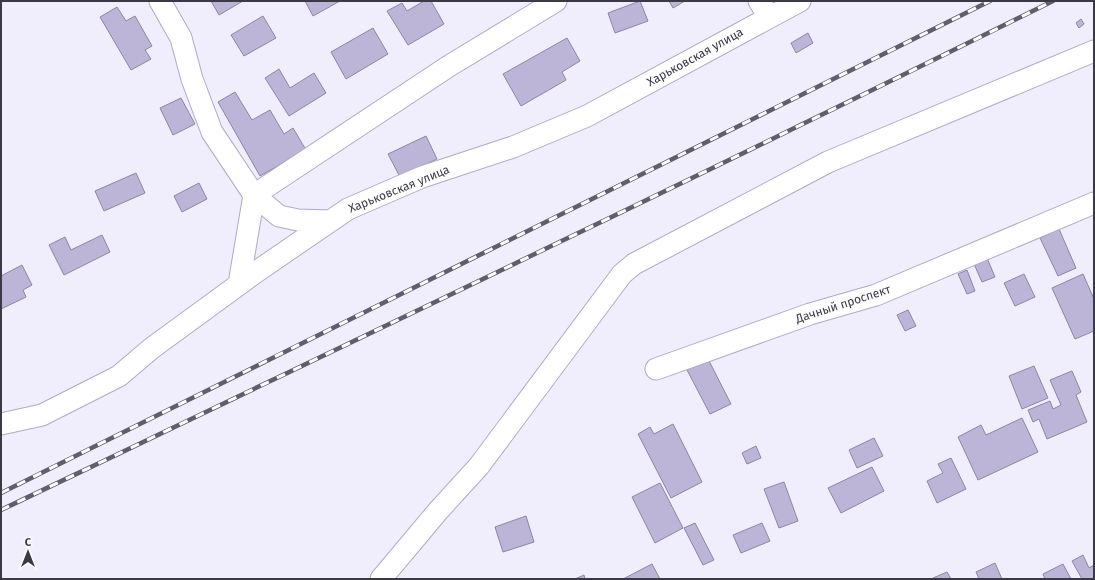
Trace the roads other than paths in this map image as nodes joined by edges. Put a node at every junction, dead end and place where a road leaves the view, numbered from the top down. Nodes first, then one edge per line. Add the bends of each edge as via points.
1 (160, 1) edge
2 (556, 1) edge
3 (800, 1) edge
4 (764, 9) edge
5 (1094, 51) edge
6 (254, 195) junction
7 (1094, 203) edge
8 (330, 221) junction
9 (239, 284) junction
10 (656, 369) dead end
11 (2, 423) edge
12 (381, 579) edge

1 - 6 street via 181,38 192,79 212,132
2 - 6 street via 449,66
3 - 4 street, Харьковская улица
4 - 8 street, Харьковская улица via 587,116 513,146 422,178 348,209
5 - 12 street via 828,162 634,264 622,274 479,466
6 - 8 street via 279,216 298,220
6 - 9 street
7 - 10 street, Дачный проспект via 876,295 810,314
8 - 9 street, Харьковская улица
9 - 11 street, Харьковская улица via 118,376 42,415

